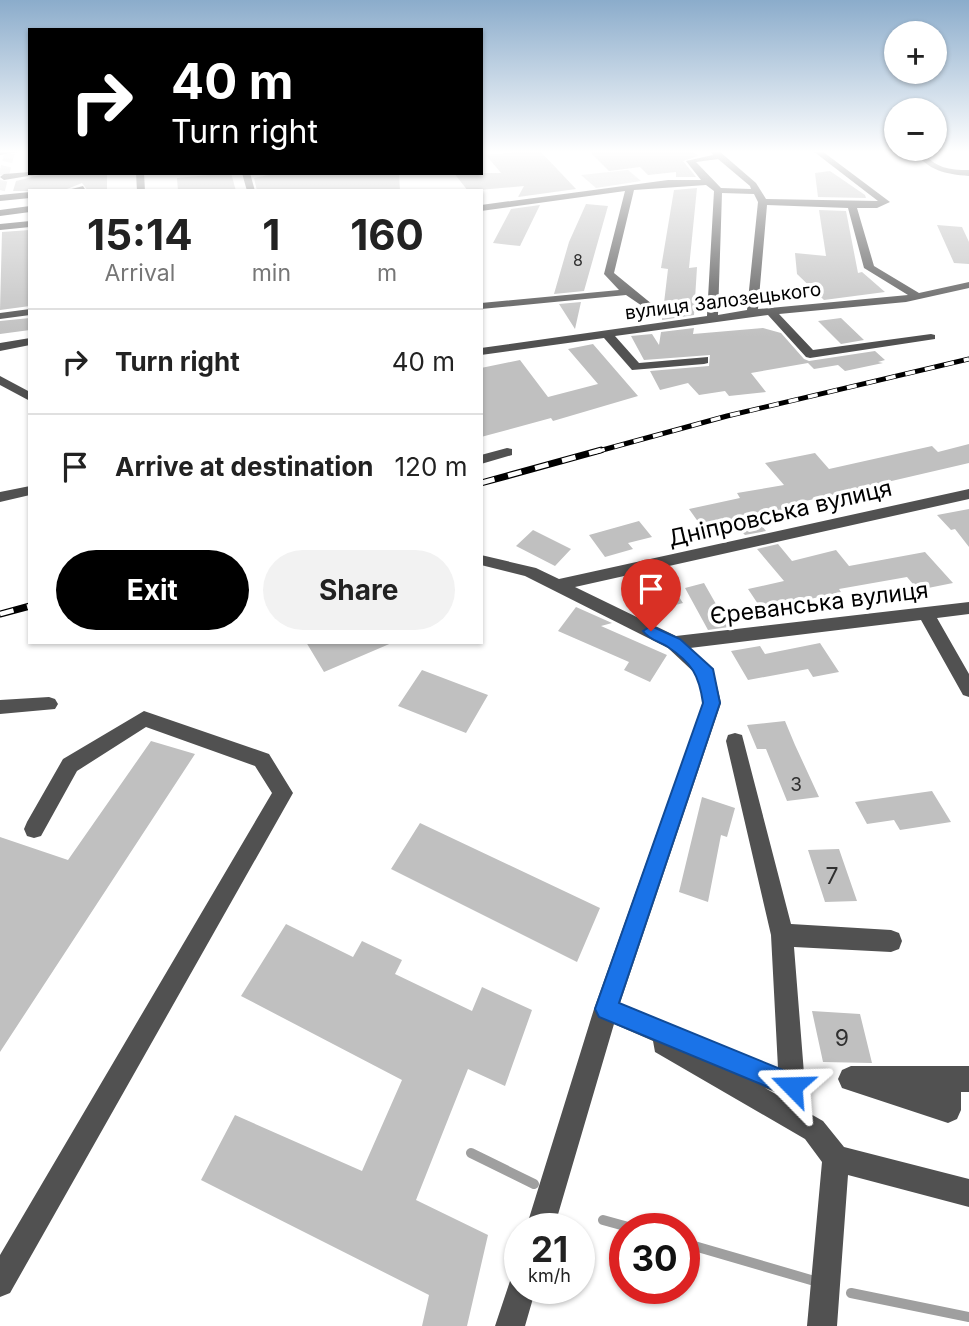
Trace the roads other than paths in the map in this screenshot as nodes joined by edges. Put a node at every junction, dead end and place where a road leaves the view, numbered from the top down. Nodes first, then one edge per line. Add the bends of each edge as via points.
1 (624, 213) edge
2 (717, 213) edge
3 (762, 213) edge
4 (854, 213) edge
5 (28, 224) edge
6 (0, 227) edge
7 (969, 285) edge
8 (628, 292) junction
9 (918, 297) junction
10 (483, 306) edge
11 (28, 312) edge
12 (654, 312) dead end
13 (752, 313) junction
14 (772, 313) junction
15 (0, 316) edge
16 (712, 320) junction
17 (607, 334) junction
18 (931, 337) dead end
19 (28, 341) edge
20 (0, 347) edge
21 (483, 352) edge
22 (704, 360) dead end
23 (0, 380) edge
24 (28, 396) edge
25 (507, 452) dead end
26 (483, 459) edge
27 (28, 490) edge
28 (969, 494) edge
29 (0, 497) edge
30 (483, 560) edge
31 (559, 585) junction
32 (969, 608) edge
33 (926, 614) junction
34 (674, 643) junction
35 (969, 690) edge
36 (49, 704) dead end
37 (0, 707) edge
38 (735, 741) dead end
39 (34, 829) dead end
40 (782, 935) junction
41 (891, 941) dead end
42 (606, 1009) junction
43 (836, 1158) junction
44 (969, 1193) edge
45 (545, 1213) edge
46 (0, 1283) edge
47 (516, 1304) edge
48 (510, 1326) edge
49 (822, 1326) edge

1 - 8 street via 609,274
2 - 16 street
3 - 13 street
4 - 9 street via 869,268
5 - 6 street
7 - 9 street, вулиця Залозецького
8 - 10 street
8 - 12 street
9 - 14 street, вулиця Залозецького
11 - 15 street
13 - 14 street, вулиця Залозецького
13 - 16 street, вулиця Залозецького
14 - 18 street via 810,354
16 - 17 street, вулиця Залозецького
17 - 21 street, вулиця Залозецького
17 - 22 street via 636,367
19 - 20 street
23 - 24 street
25 - 26 street
27 - 29 street
28 - 31 street, Дніпровська вулиця
30 - 31 street
31 - 34 street
32 - 33 street, Єреванська вулиця
33 - 34 street, Єреванська вулиця
33 - 35 street
34 - 42 street via 707,674 712,703
36 - 37 street
38 - 40 street
39 - 46 street via 70,765 144,719 262,760 283,793
40 - 41 street
40 - 42 street via 792,1086
42 - 43 street via 814,1130
42 - 45 street
43 - 44 street
43 - 49 street
47 - 48 street

